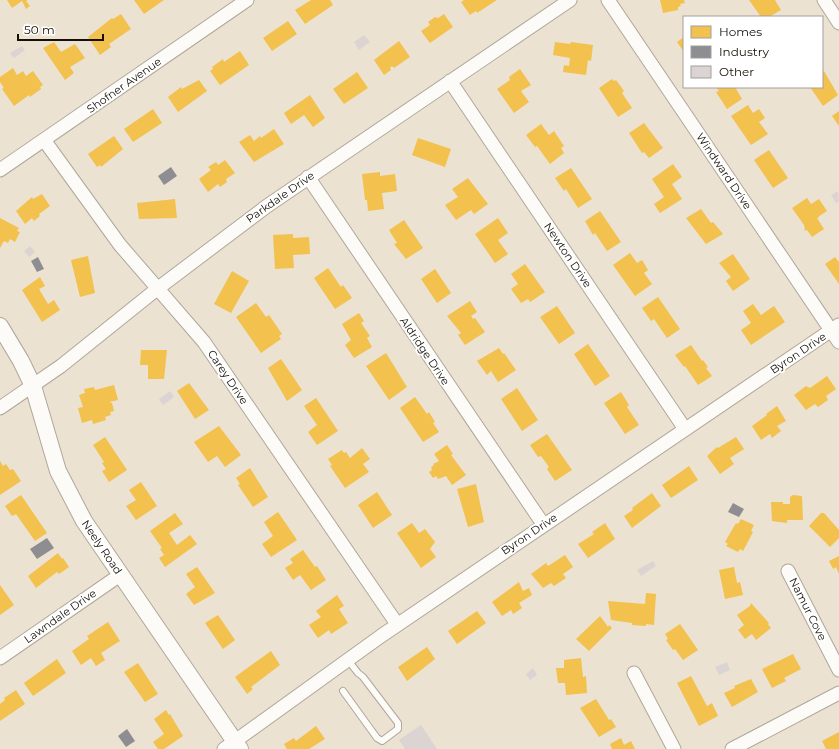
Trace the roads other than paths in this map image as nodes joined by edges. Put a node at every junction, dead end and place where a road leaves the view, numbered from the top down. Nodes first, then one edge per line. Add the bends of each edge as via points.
1 (247, 0) edge
2 (570, 0) edge
3 (608, 0) edge
4 (824, 0) edge
5 (839, 23) edge
6 (450, 81) junction
7 (44, 140) junction
8 (0, 170) edge
9 (308, 177) junction
10 (157, 289) junction
11 (0, 326) edge
12 (835, 328) edge
13 (839, 342) edge
14 (33, 386) junction
15 (0, 408) edge
16 (685, 428) junction
17 (542, 524) junction
18 (788, 571) dead end
19 (120, 575) junction
20 (398, 624) junction
21 (0, 658) edge
22 (347, 659) junction
23 (839, 670) edge
24 (634, 673) dead end
25 (344, 691) dead end
26 (839, 693) edge
27 (233, 746) edge
28 (674, 749) edge
29 (732, 749) edge

1 - 7 street, Shofner Avenue
2 - 6 street, Parkdale Drive
3 - 12 street, Windward Drive
4 - 5 street
6 - 9 street, Parkdale Drive
6 - 16 street, Newton Drive
7 - 8 street, Shofner Avenue
7 - 10 street, Carey Drive via 120,245
9 - 10 street, Parkdale Drive
9 - 17 street, Aldridge Drive
10 - 14 street, Parkdale Drive via 79,353
10 - 20 street, Carey Drive via 204,342
11 - 14 street, Neely Road
12 - 13 street, Windward Drive
12 - 16 street, Byron Drive
14 - 15 street, Parkdale Drive
14 - 19 street, Neely Road via 64,484 84,521
16 - 17 street, Byron Drive
17 - 20 street, Byron Drive
18 - 23 street, Namur Cove
19 - 21 street, Lawndale Drive
19 - 27 street, Neely Road
20 - 22 street, Byron Drive
22 - 25 lane via 398,723 398,729 382,741 377,738
22 - 27 street, Byron Drive
24 - 28 street
26 - 29 street

